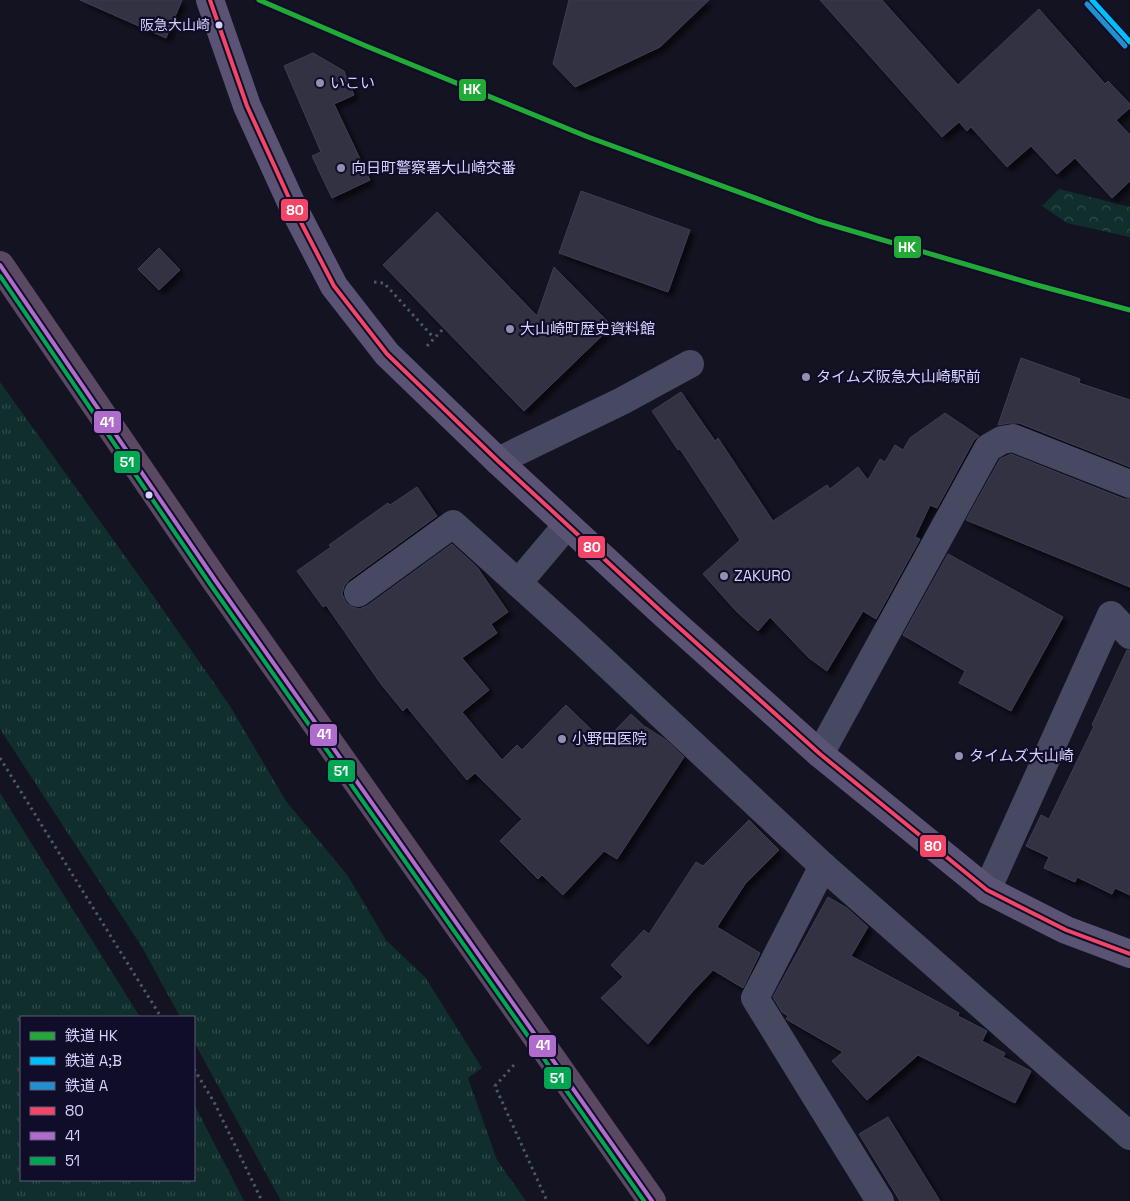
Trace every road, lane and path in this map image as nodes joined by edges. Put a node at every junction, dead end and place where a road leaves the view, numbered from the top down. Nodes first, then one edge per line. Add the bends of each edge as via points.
1 (210, 0) edge
2 (0, 265) edge
3 (370, 281) dead end
4 (444, 328) dead end
5 (434, 338) junction
6 (426, 347) dead end
7 (690, 364) dead end
8 (498, 462) junction
9 (1130, 484) edge
10 (567, 525) junction
11 (518, 583) junction
12 (358, 593) dead end
13 (1130, 635) edge
14 (820, 754) junction
15 (0, 758) edge
16 (824, 866) junction
17 (987, 890) junction
18 (1130, 954) edge
19 (160, 1016) edge
20 (539, 1040) junction
21 (195, 1071) edge
22 (1130, 1136) edge
23 (262, 1201) edge
24 (547, 1201) edge
25 (652, 1201) edge
26 (880, 1201) edge

1 - 8 main road via 247,106 294,209 334,286 387,354
2 - 20 highway via 215,580
3 - 5 path via 384,283
4 - 5 path
5 - 6 path
7 - 8 street
8 - 10 main road
9 - 14 street via 1013,438 988,448
10 - 11 street
10 - 14 main road
11 - 12 street via 453,524
11 - 16 street
13 - 17 street via 1111,616
14 - 17 main road
15 - 19 path
16 - 22 street
16 - 26 street via 755,998
17 - 18 main road via 1066,930
20 - 24 path via 495,1086
20 - 25 highway
21 - 23 path via 214,1102

